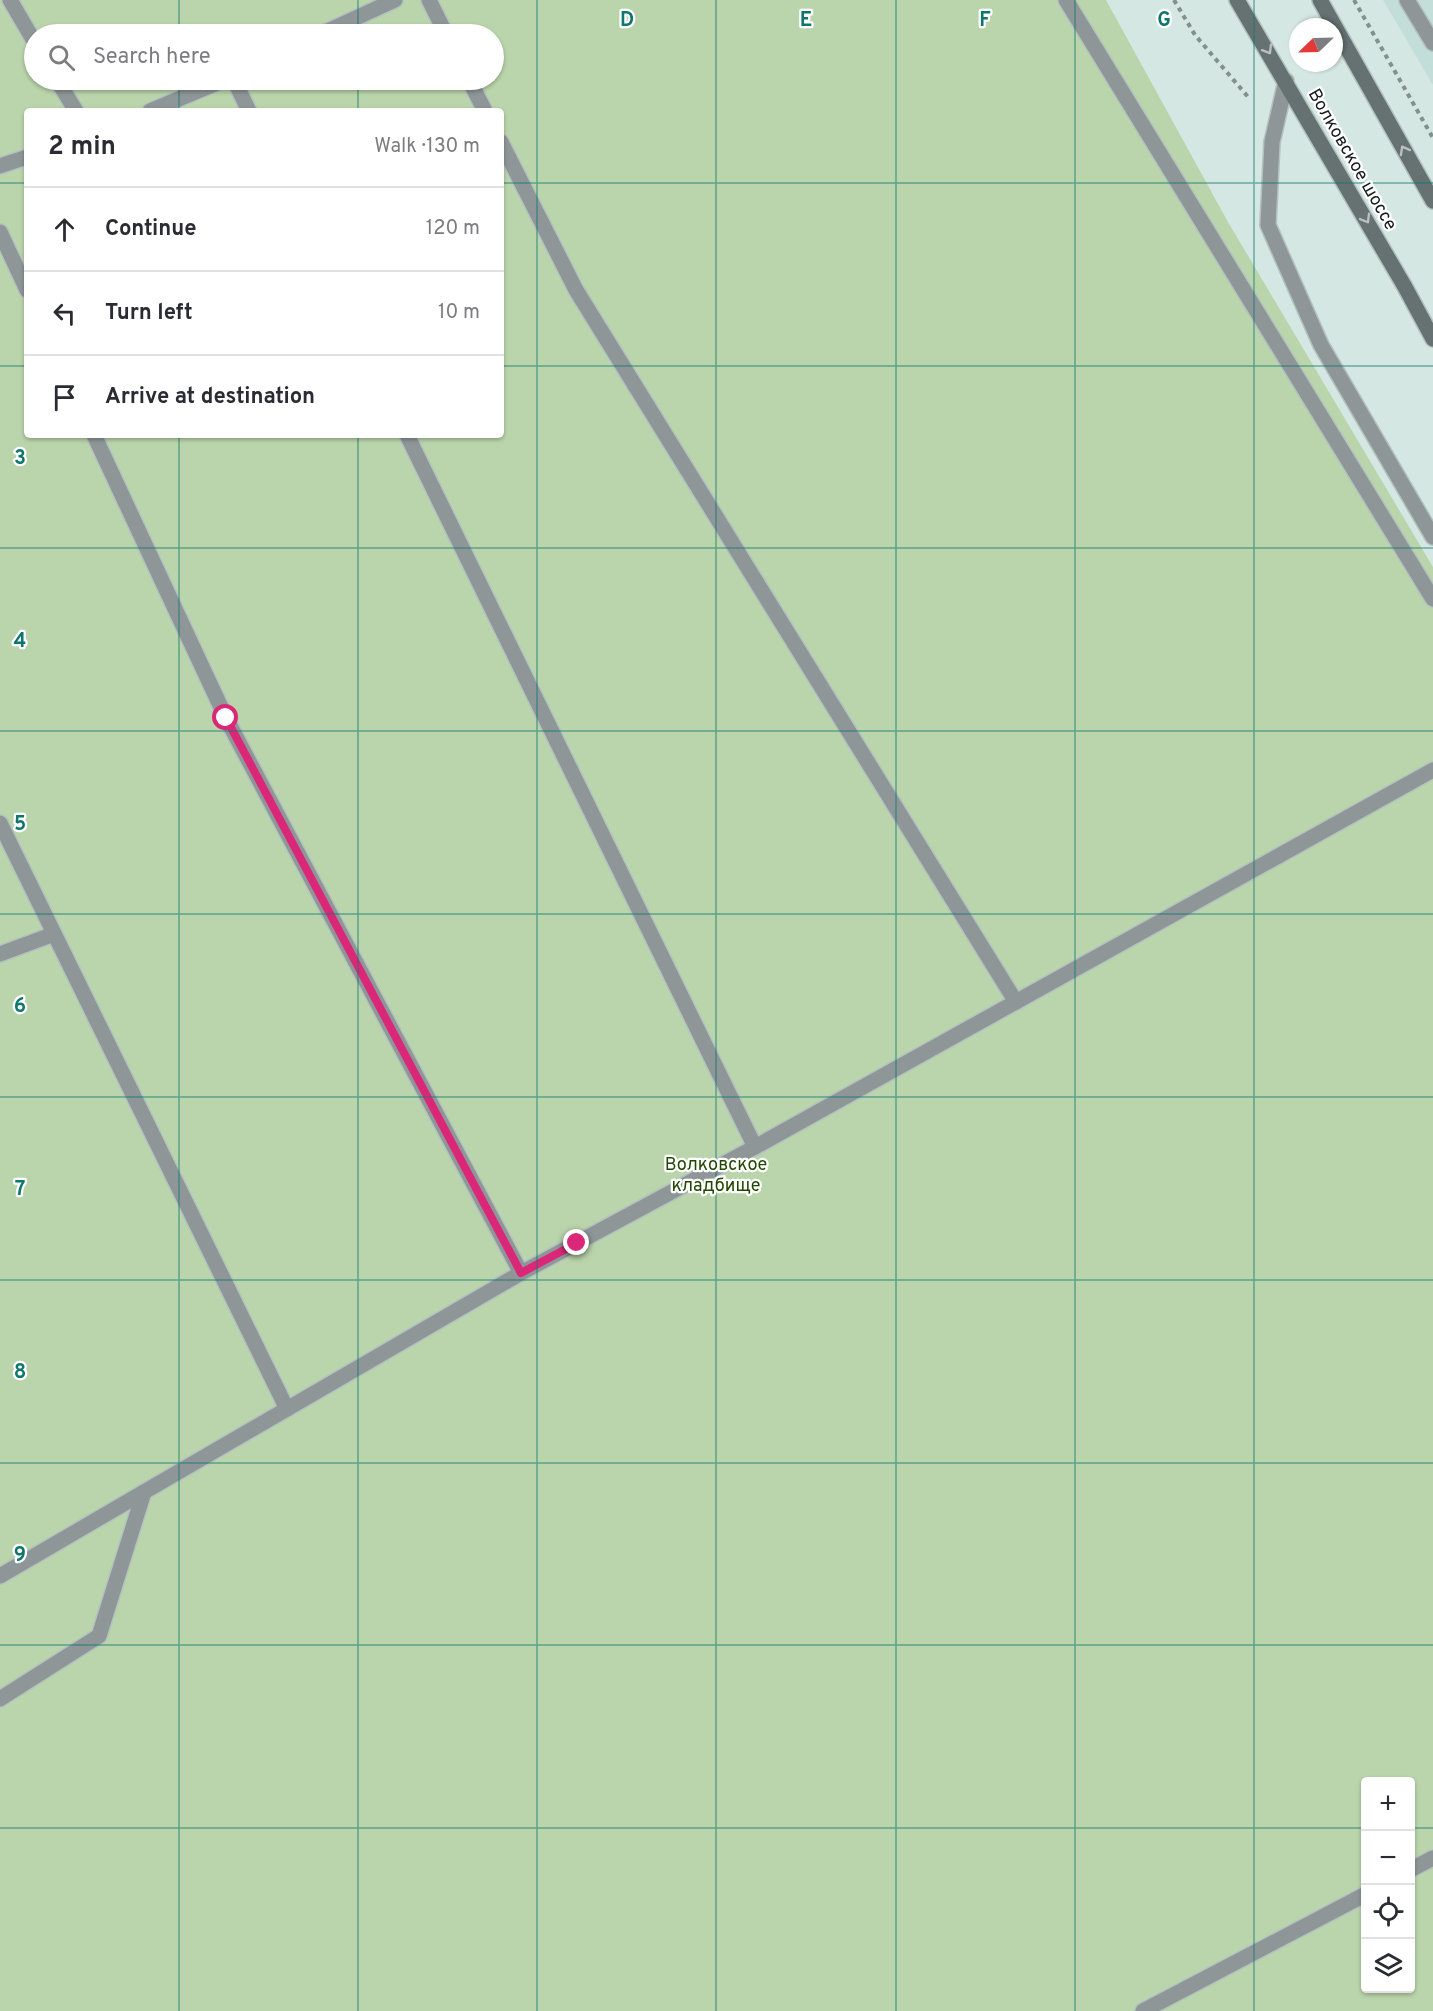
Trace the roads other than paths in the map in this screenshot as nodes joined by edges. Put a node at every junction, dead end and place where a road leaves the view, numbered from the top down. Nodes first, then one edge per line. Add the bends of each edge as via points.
1 (10, 0) edge
2 (395, 0) edge
3 (429, 0) edge
4 (1066, 0) edge
5 (1237, 0) edge
6 (1320, 0) edge
7 (1407, 0) edge
8 (24, 24) edge
9 (343, 24) edge
10 (441, 24) edge
11 (1433, 43) edge
12 (1286, 81) junction
13 (63, 90) edge
14 (200, 90) edge
15 (239, 90) edge
16 (474, 90) edge
17 (74, 108) edge
18 (157, 108) edge
19 (248, 108) edge
20 (483, 108) edge
21 (504, 148) edge
22 (24, 158) edge
23 (0, 166) edge
24 (1433, 201) edge
25 (0, 232) edge
26 (24, 284) edge
27 (1433, 339) edge
28 (95, 438) edge
29 (408, 438) edge
30 (1433, 537) edge
31 (1433, 599) edge
32 (1433, 770) edge
33 (0, 823) edge
34 (54, 934) junction
35 (0, 954) edge
36 (1016, 1002) junction
37 (755, 1147) junction
38 (521, 1273) junction
39 (287, 1409) junction
40 (144, 1492) junction
41 (0, 1576) edge
42 (0, 1699) edge
43 (1433, 1858) edge
44 (1415, 1867) edge
45 (1361, 1896) edge
46 (1143, 2011) edge

1 - 8 lane
2 - 9 lane
3 - 10 lane
4 - 31 lane
5 -> 12 main road, Волковское шоссе
24 -> 6 main road
7 - 11 lane
12 -> 27 main road, Волковское шоссе
12 - 30 lane via 1272,142 1268,225 1321,345
13 - 17 lane
14 - 18 lane
15 - 19 lane
16 - 20 lane
21 - 36 lane via 576,290
22 - 23 lane
25 - 26 lane
28 - 38 lane via 226,718
29 - 37 lane
32 - 36 lane
33 - 34 lane
34 - 35 lane
34 - 39 lane
36 - 37 lane
37 - 38 lane
38 - 39 lane
39 - 40 lane
40 - 41 lane
40 - 42 lane via 99,1636
43 - 44 lane
45 - 46 lane

